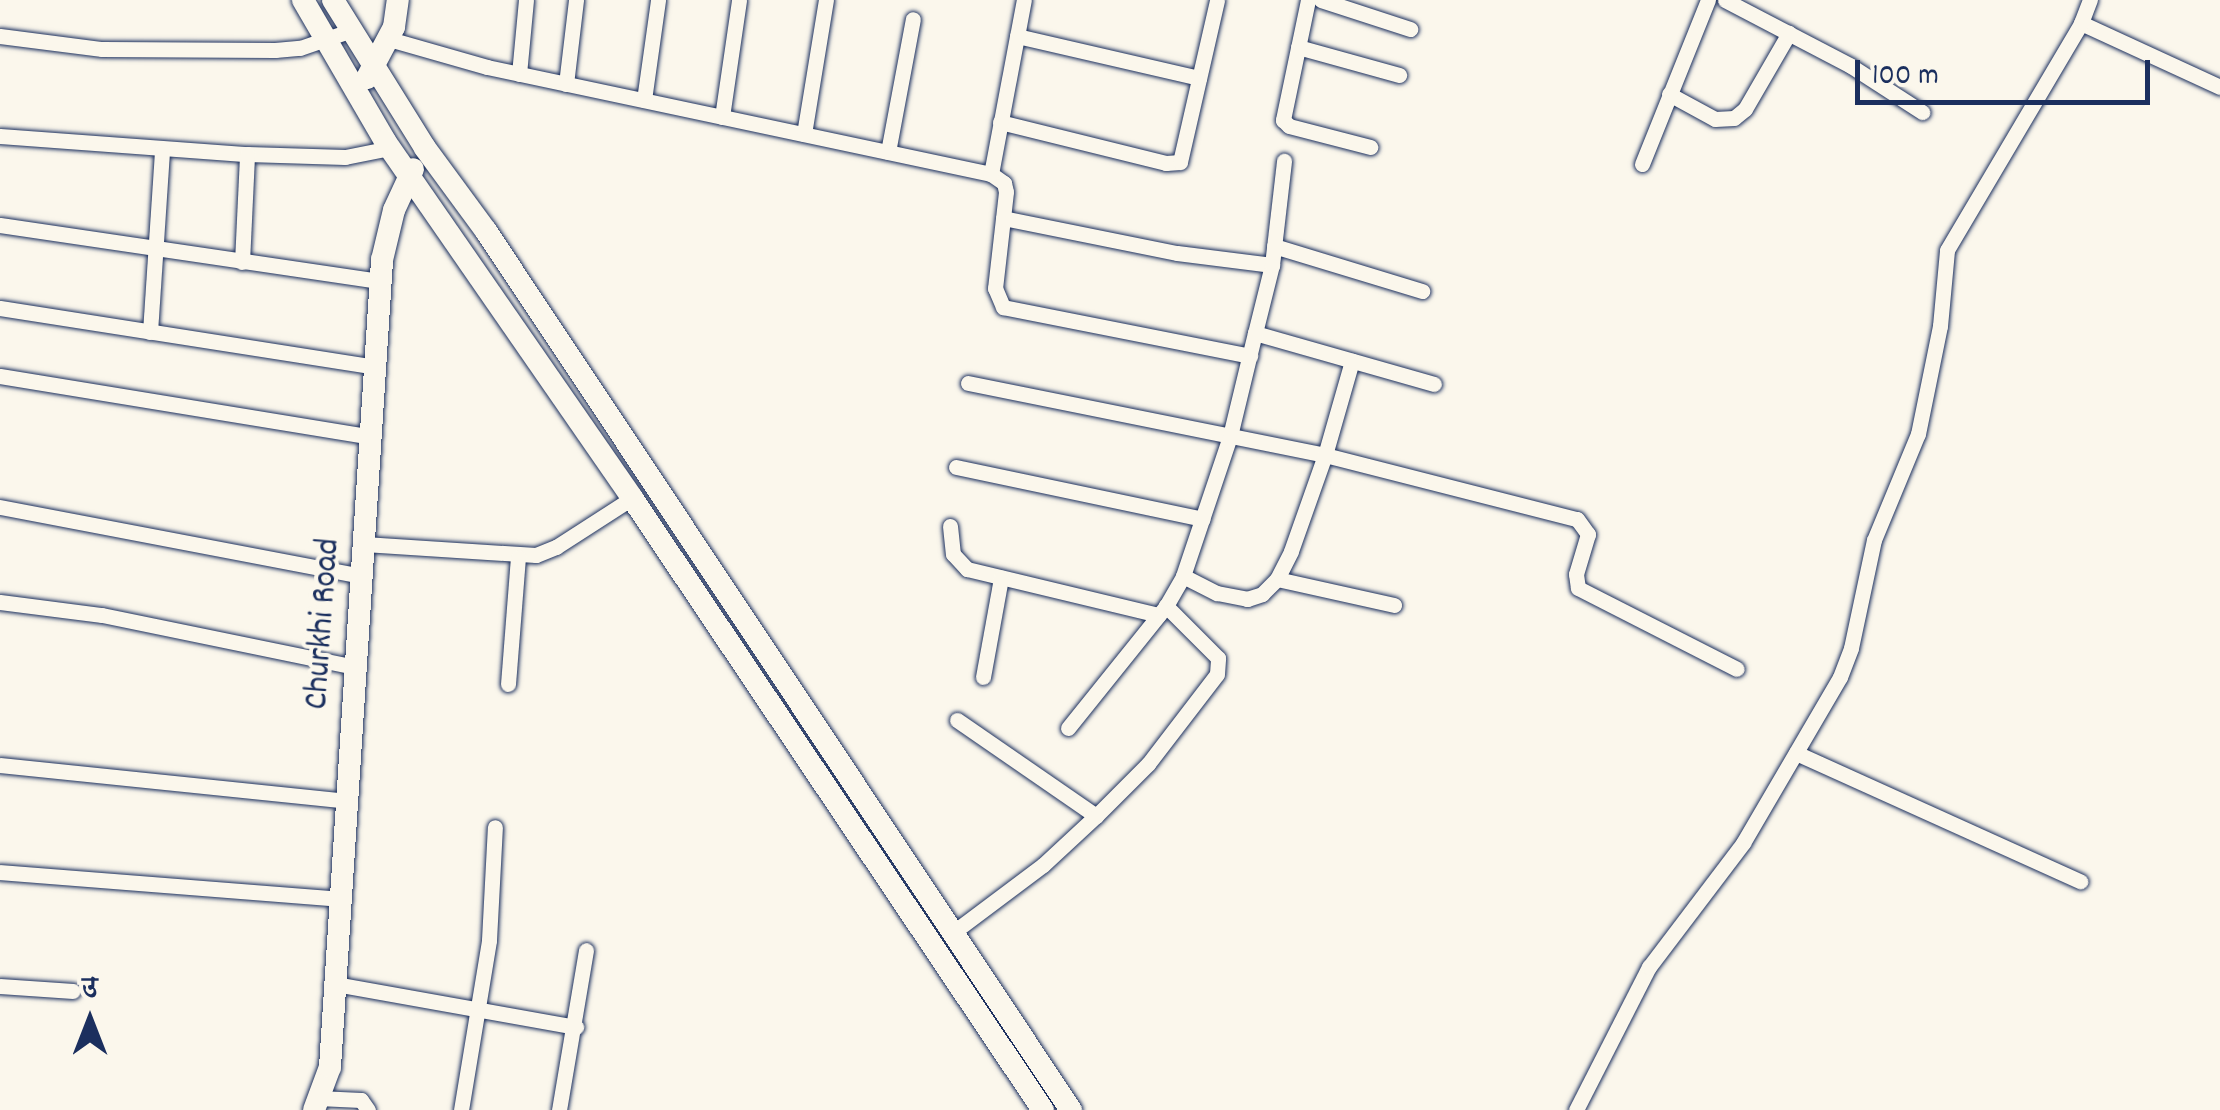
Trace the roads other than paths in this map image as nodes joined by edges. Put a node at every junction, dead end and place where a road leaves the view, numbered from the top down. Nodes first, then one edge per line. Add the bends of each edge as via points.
1 (303, 0) edge
2 (333, 0) edge
3 (398, 0) edge
4 (526, 0) edge
5 (576, 0) edge
6 (658, 0) edge
7 (739, 0) edge
8 (826, 0) edge
9 (1024, 0) edge
10 (1216, 0) edge
11 (1308, 0) edge
12 (1322, 0) edge
13 (1708, 0) edge
14 (1725, 0) edge
15 (2090, 0) edge
16 (913, 19) dead end
17 (2081, 23) junction
18 (1410, 29) dead end
19 (350, 30) junction
20 (1789, 33) junction
21 (0, 36) edge
22 (1017, 36) junction
23 (389, 39) junction
24 (324, 41) junction
25 (1298, 47) junction
26 (374, 69) junction
27 (519, 74) junction
28 (1398, 75) dead end
29 (1199, 78) junction
30 (566, 84) junction
31 (2220, 87) edge
32 (355, 92) junction
33 (1668, 94) junction
34 (644, 100) junction
35 (1922, 112) dead end
36 (722, 116) junction
37 (1000, 122) junction
38 (804, 134) junction
39 (0, 136) edge
40 (1370, 147) dead end
41 (390, 148) junction
42 (425, 148) junction
43 (162, 149) junction
44 (888, 152) junction
45 (247, 154) junction
46 (1284, 161) dead end
47 (1642, 164) dead end
48 (991, 174) junction
49 (408, 176) junction
50 (1003, 218) junction
51 (0, 225) edge
52 (1274, 246) junction
53 (156, 248) junction
54 (242, 262) junction
55 (1272, 264) junction
56 (380, 281) junction
57 (1422, 290) dead end
58 (0, 308) edge
59 (150, 332) junction
60 (1256, 333) junction
61 (1250, 356) junction
62 (1352, 361) junction
63 (375, 366) junction
64 (0, 376) edge
65 (968, 383) dead end
66 (1434, 384) dead end
67 (371, 436) junction
68 (1230, 436) junction
69 (1325, 456) junction
70 (956, 467) dead end
71 (632, 498) junction
72 (0, 507) edge
73 (1203, 519) junction
74 (950, 526) dead end
75 (364, 544) junction
76 (518, 556) junction
77 (362, 576) junction
78 (1183, 576) junction
79 (1001, 578) junction
80 (1277, 579) junction
81 (0, 602) edge
82 (1394, 605) dead end
83 (1162, 610) junction
84 (356, 667) junction
85 (1737, 669) dead end
86 (983, 677) dead end
87 (508, 684) dead end
88 (957, 720) dead end
89 (1068, 728) dead end
90 (1796, 753) junction
91 (0, 765) edge
92 (347, 801) junction
93 (1096, 816) junction
94 (496, 827) dead end
95 (0, 872) edge
96 (2080, 881) dead end
97 (340, 899) junction
98 (951, 934) junction
99 (586, 950) dead end
100 (335, 984) junction
101 (0, 986) edge
102 (73, 991) dead end
103 (478, 1009) junction
104 (576, 1028) junction
105 (316, 1104) edge
106 (368, 1110) edge
107 (461, 1110) edge
108 (559, 1110) edge
109 (1043, 1110) edge
110 (1071, 1110) edge
111 (1576, 1110) edge

1 - 24 street
2 - 19 street
3 - 23 street
4 - 27 street
5 - 30 street
6 - 34 street
7 - 36 street
8 - 38 street
9 - 22 street
10 - 29 street
11 - 25 street
12 - 18 street
13 - 33 street
14 - 20 street
15 - 17 street
16 - 44 street
17 - 31 street
17 - 90 street via 1946,250 1940,326 1918,434 1874,540 1852,648
19 - 24 street
19 - 26 street
20 - 33 street via 1746,109 1734,118 1714,119
20 - 35 street
21 - 24 street via 102,49 275,50
22 - 29 street
22 - 37 street
23 - 26 street
23 - 27 street
24 - 32 street
25 - 28 street
25 - 40 street via 1283,120
26 - 32 street
26 - 42 street
27 - 30 street
29 - 37 street via 1183,155 1173,163
30 - 34 street
32 - 41 street
33 - 47 street
34 - 36 street
36 - 38 street
37 - 48 street
38 - 44 street
39 - 43 street
41 - 45 street via 345,157
41 - 49 street
42 - 49 street, Churkhi Road
42 - 98 street
43 - 45 street
43 - 53 street
44 - 48 street
45 - 54 street
46 - 52 street
48 - 50 street via 1004,183
49 - 56 street, Churkhi Road
49 - 71 street
50 - 55 street via 1177,253
50 - 61 street via 995,288 1003,307
51 - 53 street
52 - 55 street
52 - 57 street
53 - 54 street
53 - 59 street
54 - 56 street
55 - 60 street
56 - 63 street, Churkhi Road
58 - 59 street
59 - 63 street
60 - 61 street
60 - 62 street
61 - 68 street
62 - 66 street
62 - 69 street
63 - 67 street, Churkhi Road
64 - 67 street
65 - 68 street
67 - 75 street, Churkhi Road
68 - 69 street
68 - 73 street
69 - 80 street
69 - 85 street via 1577,519 1588,534 1578,588
70 - 73 street
71 - 76 street via 556,547
71 - 109 street
72 - 77 street
73 - 78 street
74 - 79 street via 958,563
75 - 76 street
75 - 77 street, Churkhi Road
76 - 87 street
77 - 84 street, Churkhi Road
78 - 80 street via 1247,599
78 - 83 street
79 - 83 street
79 - 86 street
80 - 82 street
81 - 84 street via 121,619
83 - 89 street
83 - 93 street via 1220,665 1148,764
84 - 92 street, Churkhi Road
88 - 93 street
90 - 96 street
90 - 111 street via 1743,843 1648,968
91 - 92 street
92 - 97 street, Churkhi Road
93 - 98 street
94 - 103 street
95 - 97 street
97 - 100 street, Churkhi Road
98 - 110 street
99 - 104 street
100 - 103 street
100 - 105 street, Churkhi Road via 330,1066
101 - 102 street
103 - 104 street
103 - 107 street
104 - 108 street
105 - 106 street via 360,1100

